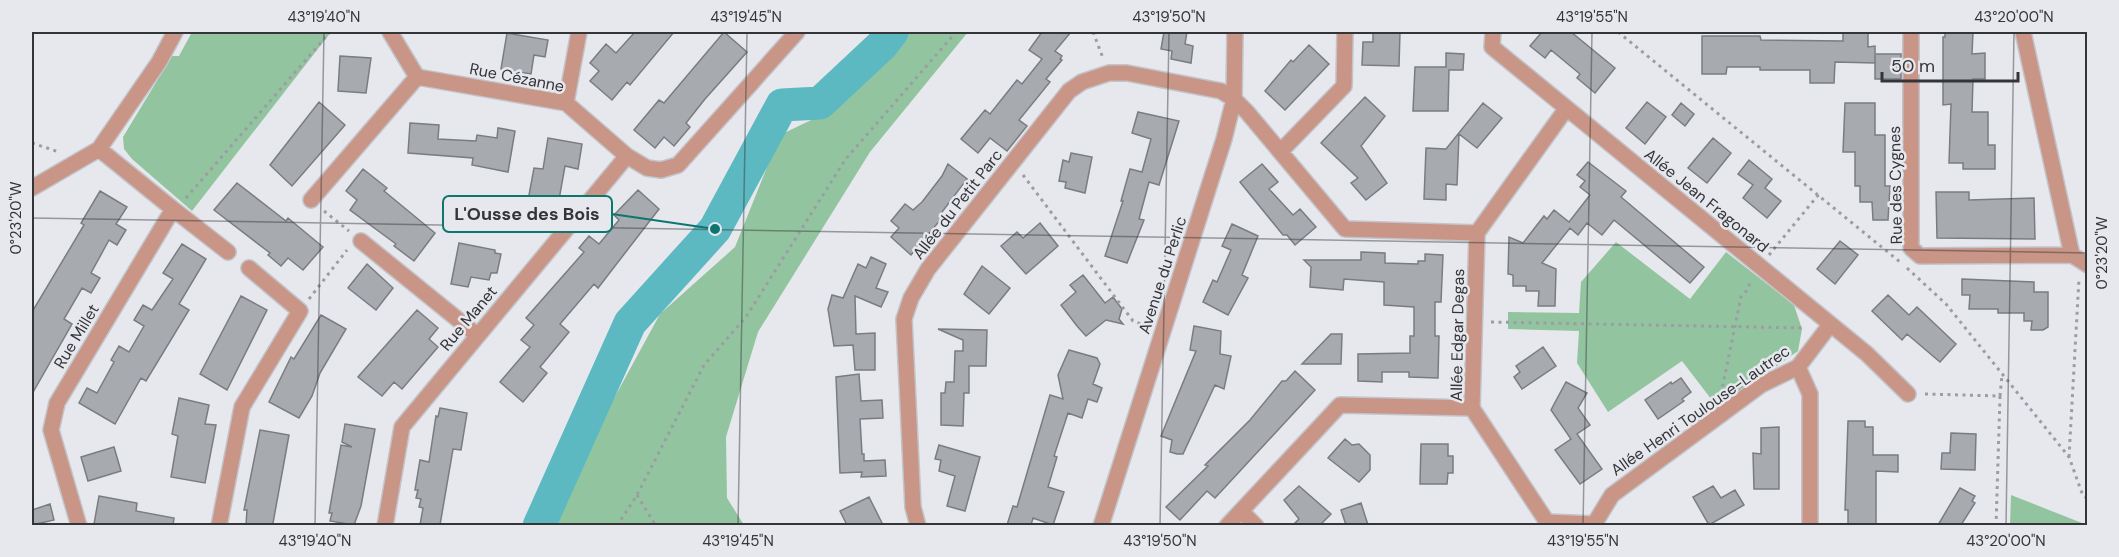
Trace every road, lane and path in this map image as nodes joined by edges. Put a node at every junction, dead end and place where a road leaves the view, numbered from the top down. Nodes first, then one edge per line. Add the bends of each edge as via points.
1 (175, 32) edge
2 (330, 32) edge
3 (390, 32) edge
4 (579, 32) edge
5 (796, 32) edge
6 (956, 32) edge
7 (1093, 32) edge
8 (1235, 32) edge
9 (1345, 32) edge
10 (1493, 32) edge
11 (1618, 32) edge
12 (1911, 32) edge
13 (2024, 32) edge
14 (1109, 73) junction
15 (417, 77) junction
16 (1234, 99) junction
17 (566, 103) junction
18 (1566, 109) junction
19 (99, 149) junction
20 (1282, 150) junction
21 (627, 156) junction
22 (1029, 179) dead end
23 (33, 188) edge
24 (311, 200) joint
25 (173, 209) junction
26 (1477, 233) junction
27 (355, 242) junction
28 (228, 252) dead end
29 (2072, 255) junction
30 (2088, 265) edge
31 (249, 268) dead end
32 (2079, 279) dead end
33 (300, 311) junction
34 (1474, 321) junction
35 (1830, 325) junction
36 (1734, 327) junction
37 (1164, 332) junction
38 (477, 335) junction
39 (1798, 366) junction
40 (2002, 375) junction
41 (1908, 394) joint
42 (2000, 396) junction
43 (1472, 408) junction
44 (1717, 419) junction
45 (2069, 457) junction
46 (637, 495) junction
47 (2088, 498) edge
48 (1241, 511) junction
49 (79, 525) edge
50 (219, 525) edge
51 (385, 525) edge
52 (617, 525) edge
53 (656, 525) edge
54 (918, 525) edge
55 (1101, 525) edge
56 (1227, 525) edge
57 (1256, 525) edge
58 (1593, 525) edge
59 (1810, 525) edge
60 (1996, 525) edge

1 - 19 street
2 - 25 path via 195,192
3 - 15 street
4 - 17 street
5 - 21 street, Rue Cézanne via 678,165 662,170 646,168
6 - 46 path via 845,160 746,317 704,365
7 - 14 path
8 - 16 street, Avenue du Perlic
9 - 20 street via 1344,86
10 - 18 street, Allée Jean Fragonard via 1492,47
11 - 40 path via 1883,247 1946,304
12 - 29 street, Rue des Cygnes via 1911,248 1920,256
13 - 29 street
14 - 16 street, Allée du Petit Parc via 1127,72 1221,91
14 - 54 street, Allée du Petit Parc via 1092,76 1069,91 928,269 911,298 904,319 905,371 913,507
15 - 17 street, Rue Cézanne
15 - 24 street
16 - 20 street
16 - 37 street, Avenue du Perlic
17 - 21 street, Rue Cézanne
18 - 26 street
18 - 35 street, Allée Jean Fragonard
19 - 23 street
19 - 25 street
20 - 26 street via 1345,229
21 - 38 street, Rue Manet
22 - 37 path via 1133,321
24 - 27 path
25 - 28 street
25 - 49 street, Rue Millet via 57,402 51,430
26 - 34 street, Allée Edgar Degas
27 - 33 path
27 - 38 street
29 - 30 street
31 - 33 street
32 - 45 path
33 - 50 street via 242,407
34 - 36 path
34 - 43 street, Allée Edgar Degas
35 - 36 path via 1802,329
35 - 39 street, Allée Henri Toulouse-Lautrec
35 - 41 street, Allée Jean Fragonard
36 - 44 path
37 - 55 street, Avenue du Perlic
38 - 51 street, Rue Manet via 402,427
39 - 44 street, Allée Henri Toulouse-Lautrec via 1761,385
39 - 59 street via 1810,394
40 - 42 path
40 - 45 path
41 - 42 path
42 - 60 path
43 - 48 street via 1340,405
43 - 58 street, Allée Edgar Degas via 1547,522
44 - 58 street, Allée Henri Toulouse-Lautrec via 1612,495
45 - 47 path via 2083,496
46 - 52 path
46 - 53 path
48 - 56 street
48 - 57 street

